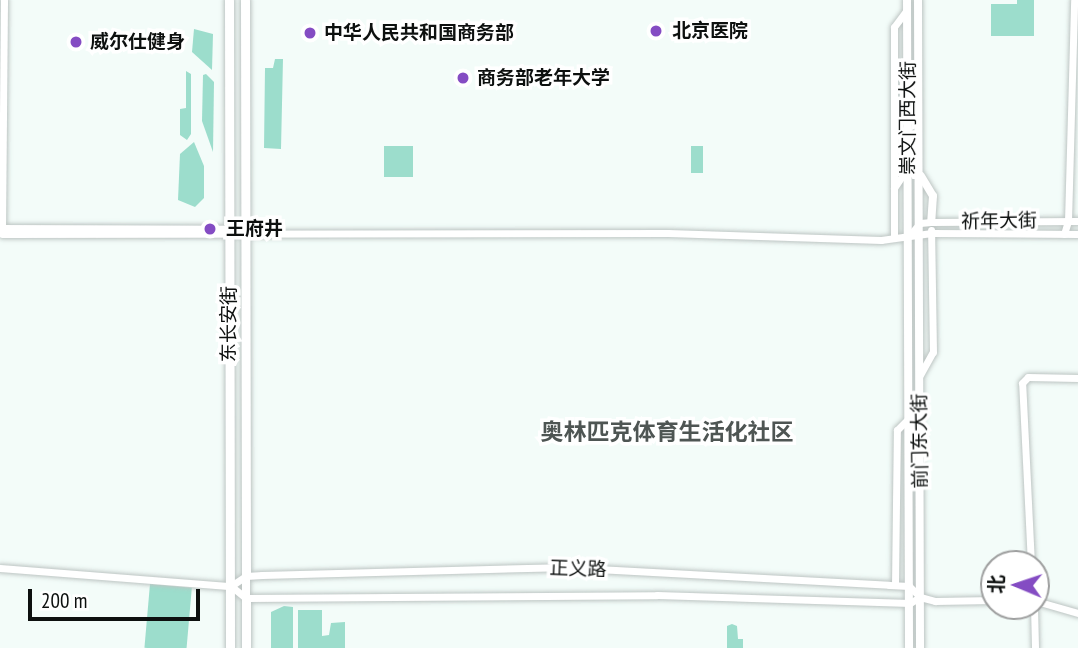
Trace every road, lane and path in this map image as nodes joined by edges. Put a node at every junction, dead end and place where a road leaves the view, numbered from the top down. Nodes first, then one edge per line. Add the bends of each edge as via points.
1 (4, 0) edge
2 (229, 0) edge
3 (245, 0) edge
4 (908, 0) edge
5 (918, 0) edge
6 (1074, 0) edge
7 (908, 10) junction
8 (1, 56) edge
9 (909, 166) junction
10 (1074, 169) edge
11 (920, 173) junction
12 (893, 188) junction
13 (1078, 220) edge
14 (1068, 221) junction
15 (931, 222) junction
16 (920, 223) junction
17 (229, 230) junction
18 (932, 233) junction
19 (920, 234) junction
20 (1064, 234) junction
21 (1078, 234) edge
22 (246, 235) junction
23 (909, 236) junction
24 (894, 238) junction
25 (919, 375) junction
26 (1078, 379) edge
27 (910, 417) junction
28 (910, 518) junction
29 (897, 541) junction
30 (1030, 550) edge
31 (0, 568) edge
32 (246, 576) junction
33 (895, 585) junction
34 (230, 586) junction
35 (909, 586) junction
36 (920, 597) junction
37 (246, 598) junction
38 (980, 600) edge
39 (909, 603) junction
40 (1050, 605) edge
41 (1078, 613) edge
42 (1034, 620) edge
43 (230, 648) edge
44 (246, 648) edge
45 (909, 648) edge
46 (920, 648) edge
47 (1035, 648) edge

1 - 8 street
2 - 17 highway, 东长安街
3 - 22 highway, 东长安街
4 - 7 main road, 崇文门西大街
5 - 11 main road, 崇文门西大街
6 - 10 street
7 - 9 main road, 崇文门西大街
7 - 12 street via 894,27
8 - 17 street via 2,231
9 - 12 street
9 - 23 main road, 崇文门西大街
10 - 14 street
11 - 15 main road via 933,196
11 - 16 main road, 崇文门西大街
12 - 24 street
13 - 14 street, 祈年大街
14 - 15 street, 祈年大街
14 - 20 street
15 - 16 street, 祈年大街
15 - 18 street
16 - 19 main road, 崇文门西大街
16 - 23 street
17 - 22 street
17 - 34 highway, 东长安街
18 - 19 street, 祈年大街
18 - 20 street, 祈年大街
18 - 25 street via 933,352
19 - 23 street, 祈年大街
19 - 25 main road, 前门东大街
20 - 21 street, 祈年大街
22 - 24 street, 祈年大街 via 668,233
22 - 32 highway, 东长安街
23 - 24 street, 祈年大街
23 - 27 main road, 前门东大街
25 - 36 main road, 前门东大街
26 - 30 street via 1028,377 1021,383
27 - 28 main road, 前门东大街
27 - 29 street via 897,430
28 - 29 street
28 - 35 main road, 前门东大街
29 - 33 street
31 - 34 street
32 - 33 street, 正义路 via 560,567
32 - 34 street
32 - 37 main road, 东长安街
33 - 35 street, 正义路
34 - 37 street
34 - 43 highway, 东长安街
35 - 36 street
35 - 39 main road, 前门东大街
36 - 38 street
36 - 39 street
36 - 46 main road, 前门东大街
37 - 39 street, 正义路 via 657,595
37 - 44 highway, 东长安街
39 - 45 main road, 前门东大街
40 - 41 street
42 - 47 street

